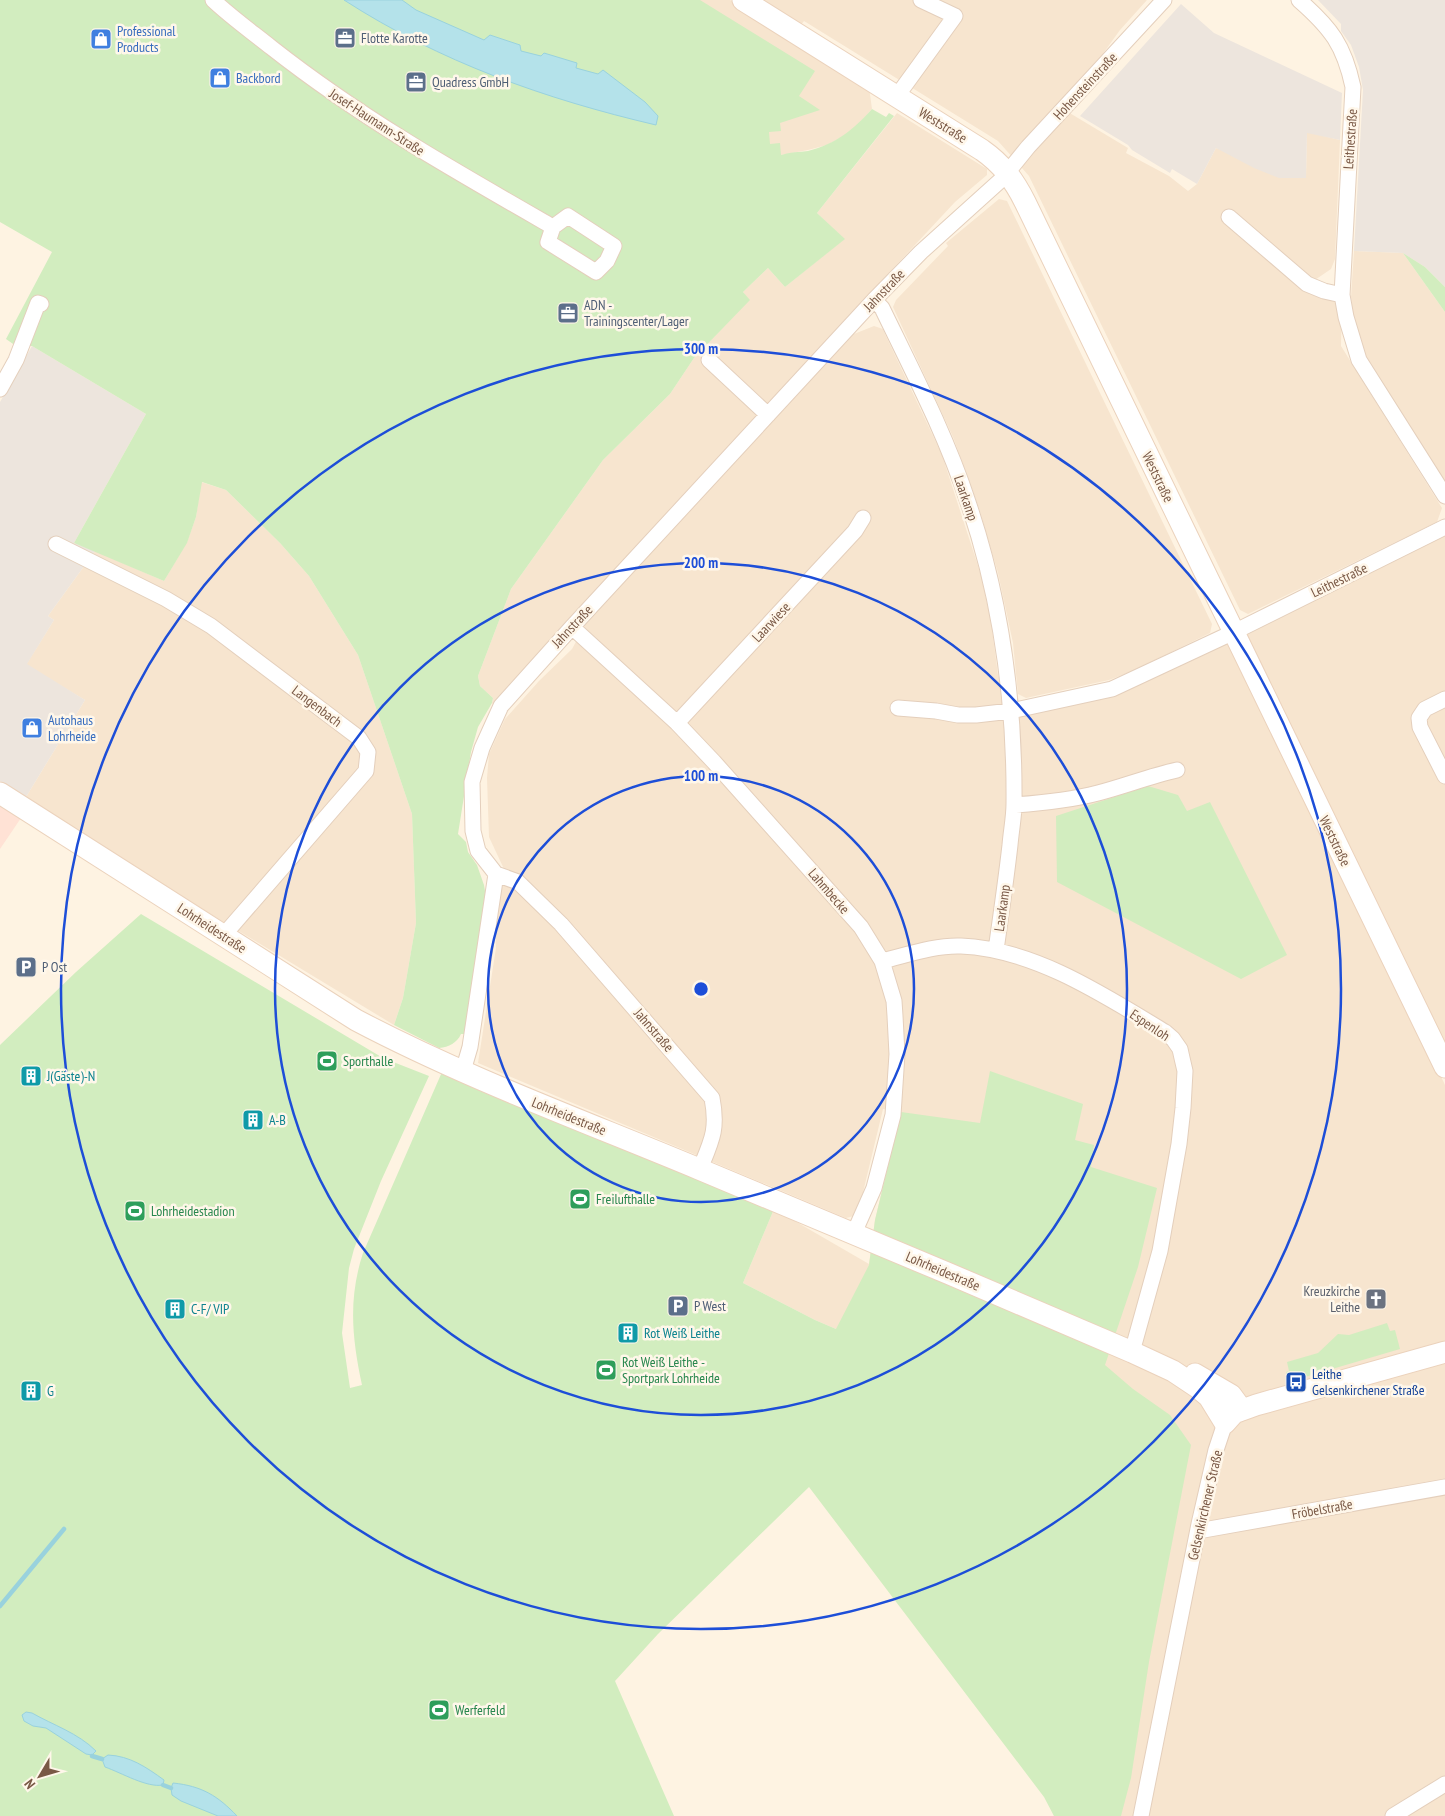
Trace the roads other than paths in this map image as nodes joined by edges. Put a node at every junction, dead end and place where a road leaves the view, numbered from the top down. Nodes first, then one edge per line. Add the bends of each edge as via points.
1 (213, 0) edge
2 (743, 0) edge
3 (921, 0) edge
4 (1164, 0) edge
5 (1299, 0) edge
6 (897, 96) junction
7 (1008, 173) junction
8 (1229, 218) dead end
9 (553, 227) dead end
10 (1342, 295) junction
11 (874, 300) junction
12 (41, 304) dead end
13 (709, 360) dead end
14 (0, 388) edge
15 (768, 415) junction
16 (1445, 496) edge
17 (862, 518) dead end
18 (1445, 527) edge
19 (56, 544) dead end
20 (572, 626) junction
21 (1234, 632) junction
22 (1445, 699) edge
23 (898, 708) dead end
24 (1011, 711) junction
25 (677, 724) junction
26 (1177, 770) dead end
27 (1445, 776) edge
28 (0, 793) edge
29 (1014, 806) junction
30 (496, 874) junction
31 (223, 936) junction
32 (996, 950) junction
33 (882, 961) junction
34 (1445, 1067) edge
35 (462, 1071) junction
36 (700, 1169) junction
37 (854, 1233) junction
38 (1132, 1352) junction
39 (1445, 1352) edge
40 (1233, 1416) junction
41 (1445, 1487) edge
42 (1198, 1531) junction
43 (1445, 1784) edge
44 (1141, 1816) edge
45 (1393, 1816) edge

1 - 9 street, Josef-Haumann-Straße via 348,104 440,163
2 - 6 street, Weststraße
3 - 6 street via 955,16
4 - 7 street, Hohensteinstraße via 1028,147
5 - 10 street, Leithestraße via 1331,31 1348,62 1353,88
6 - 7 street, Weststraße via 982,150
7 - 11 street, Jahnstraße via 921,252
7 - 21 street, Weststraße
8 - 10 street via 1307,284
10 - 16 street, Leithestraße via 1359,360
11 - 15 street, Jahnstraße
11 - 24 street, Laarkamp via 882,308 916,377 968,501 987,563 1000,623
12 - 14 street via 38,303 16,360
13 - 15 street
15 - 20 street, Jahnstraße
17 - 25 street, Laarwiese via 855,531
18 - 21 street, Leithestraße
19 - 31 street, Langenbach via 166,599 211,626 359,738 368,752 366,771
20 - 25 street, Lahmbecke
20 - 30 street, Jahnstraße via 501,706 482,748 472,782 473,831 478,851
21 - 24 street via 1112,689
21 - 34 street, Weststraße
22 - 27 street via 1425,709 1419,718 1420,727
23 - 24 street via 958,715
24 - 29 street, Laarkamp
25 - 33 street, Lahmbecke via 861,927
26 - 29 street via 1056,802
28 - 31 street, Lohrheidestraße
29 - 32 street, Laarkamp
30 - 35 street via 470,1047
30 - 36 street, Jahnstraße via 518,882 561,924 712,1098 714,1136
31 - 35 street, Lohrheidestraße via 356,1020
32 - 33 street, Espenloh via 959,946 935,948
32 - 38 street, Espenloh via 1098,991 1165,1032 1180,1049 1185,1071 1179,1144 1160,1251
33 - 37 street, Lahmbecke via 896,1016 893,1115 874,1188
35 - 36 street, Lohrheidestraße
36 - 37 street, Lohrheidestraße
37 - 38 street, Lohrheidestraße
38 - 40 street, Lohrheidestraße via 1173,1371
39 - 40 street
40 - 42 street, Gelsenkirchener Straße via 1216,1450
41 - 42 street, Fröbelstraße
42 - 44 street, Gelsenkirchener Straße
43 - 45 street

